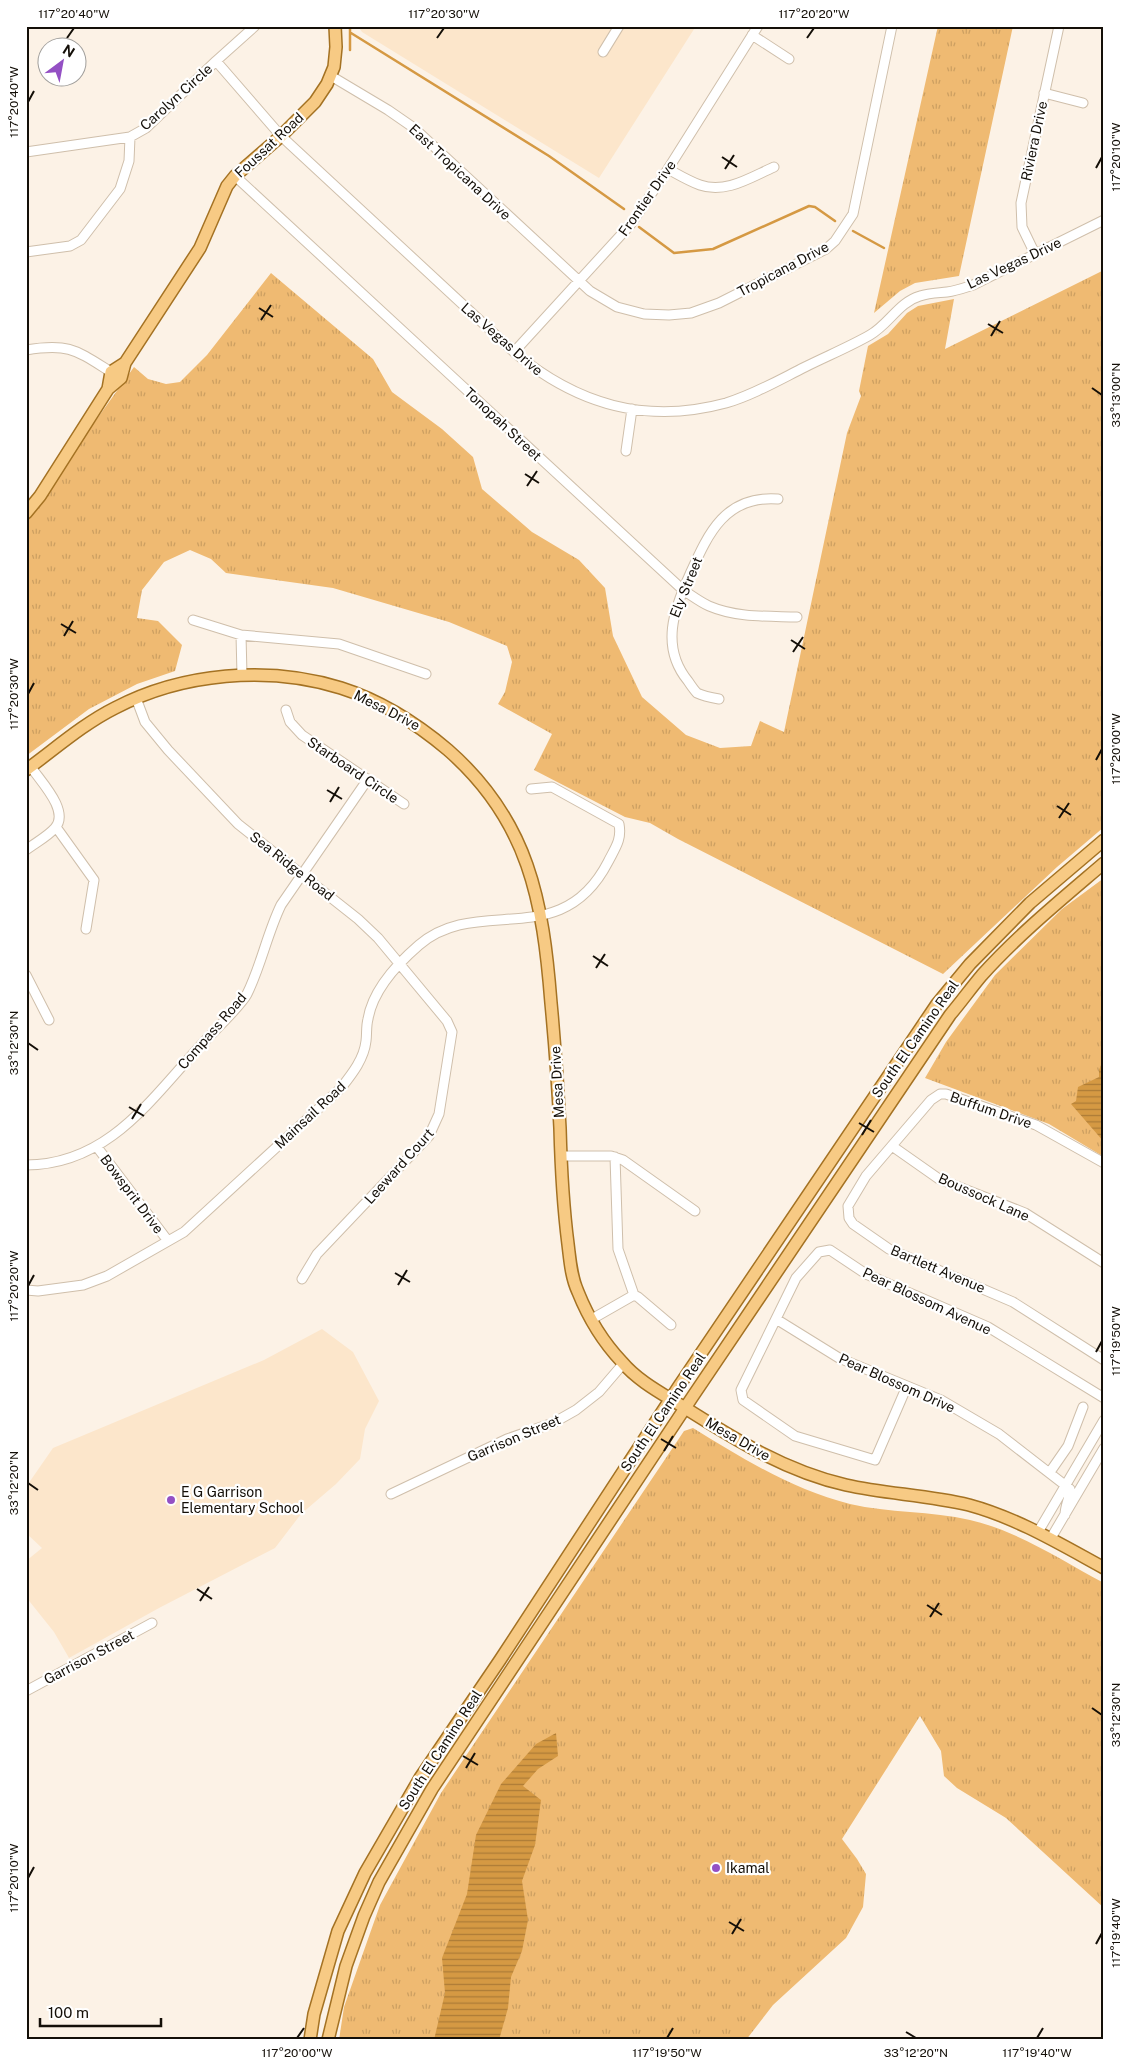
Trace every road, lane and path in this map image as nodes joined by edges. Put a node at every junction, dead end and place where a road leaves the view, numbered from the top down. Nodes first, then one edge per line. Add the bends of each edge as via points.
1 (256, 26) edge
2 (334, 26) edge
3 (620, 26) edge
4 (758, 26) edge
5 (892, 26) edge
6 (1059, 26) edge
7 (752, 35) junction
8 (603, 52) dead end
9 (789, 59) dead end
10 (216, 61) junction
11 (330, 76) junction
12 (1044, 93) junction
13 (1083, 103) dead end
14 (282, 136) junction
15 (130, 137) junction
16 (26, 152) edge
17 (774, 167) dead end
18 (668, 169) junction
19 (235, 176) junction
20 (1104, 220) edge
21 (26, 252) edge
22 (1035, 254) junction
23 (578, 282) junction
24 (26, 350) edge
25 (514, 352) junction
26 (124, 363) junction
27 (111, 372) junction
28 (108, 389) junction
29 (632, 409) junction
30 (626, 451) dead end
31 (778, 499) dead end
32 (26, 513) edge
33 (682, 590) junction
34 (797, 617) dead end
35 (193, 620) dead end
36 (241, 635) junction
37 (426, 674) dead end
38 (242, 675) junction
39 (136, 698) junction
40 (719, 700) dead end
41 (286, 710) dead end
42 (28, 768) edge
43 (368, 779) junction
44 (531, 789) dead end
45 (404, 804) dead end
46 (56, 827) junction
47 (1104, 840) edge
48 (26, 850) edge
49 (1104, 863) edge
50 (302, 874) junction
51 (542, 916) junction
52 (86, 929) dead end
53 (400, 965) junction
54 (26, 975) edge
55 (49, 1020) dead end
56 (452, 1032) joint
57 (892, 1146) junction
58 (97, 1147) junction
59 (561, 1156) junction
60 (615, 1157) junction
61 (1104, 1162) edge
62 (26, 1165) edge
63 (695, 1211) dead end
64 (168, 1241) junction
65 (1104, 1263) edge
66 (302, 1279) dead end
67 (26, 1290) edge
68 (634, 1295) junction
69 (592, 1319) junction
70 (776, 1319) junction
71 (671, 1325) dead end
72 (1104, 1360) edge
73 (623, 1364) junction
74 (907, 1386) junction
75 (1104, 1398) edge
76 (671, 1400) junction
77 (1083, 1407) dead end
78 (685, 1409) junction
79 (1104, 1420) edge
80 (1104, 1448) edge
81 (1050, 1472) junction
82 (1066, 1484) junction
83 (391, 1494) dead end
84 (1065, 1515) junction
85 (1038, 1532) junction
86 (1051, 1538) junction
87 (1104, 1568) edge
88 (152, 1623) dead end
89 (26, 1691) edge
90 (358, 1888) junction
91 (364, 1916) junction
92 (310, 2040) edge
93 (328, 2040) edge

1 - 10 street, Carolyn Circle
2 - 11 main road, Foussat Road via 336,48
3 - 8 street
4 - 7 street, Frontier Drive
5 - 23 street, Tropicana Drive via 853,214 826,248 719,303 692,312 644,314 617,306
6 - 12 street, Riviera Drive
7 - 9 street
7 - 18 street, Frontier Drive
10 - 14 street, Las Vegas Drive
10 - 15 street, Carolyn Circle via 146,128
11 - 14 main road, Foussat Road via 315,102
11 - 23 street, East Tropicana Drive via 414,128
12 - 13 street
12 - 22 street, Riviera Drive via 1021,202 1022,227
14 - 19 main road, Foussat Road
14 - 25 street, Las Vegas Drive
15 - 16 street, Carolyn Circle
15 - 21 street via 129,161 120,189 81,240 70,246
17 - 18 street via 719,188 699,185
18 - 23 street, Frontier Drive via 631,224
19 - 26 main road, Foussat Road via 227,186 200,248
19 - 33 street, Tonopah Street
20 - 22 street, Las Vegas Drive
22 - 29 street, Las Vegas Drive via 972,285 920,296 871,334 726,403 660,412
23 - 25 street, Frontier Drive
24 - 27 street via 48,346 66,348
25 - 29 street, Las Vegas Drive via 538,372 567,389 603,404
26 - 27 main road, Foussat Road
26 - 28 main road, Foussat Road via 121,378
27 - 28 main road, Foussat Road
28 - 32 main road, Foussat Road
29 - 30 street
31 - 33 street, Ely Street via 748,502 721,519 704,543
33 - 34 street, Tonopah Street via 708,606 722,610 749,616
33 - 40 street, Ely Street via 671,630 674,658 681,673 698,693
35 - 36 street
36 - 37 street via 339,644
36 - 38 street
38 - 39 main road, Mesa Drive via 183,683
38 - 51 main road, Mesa Drive via 282,676 326,683 370,698 422,728 464,764 500,810 519,844 534,882
39 - 42 main road, Mesa Drive via 94,720
39 - 50 street, Sea Ridge Road via 145,722 222,809
41 - 43 street, Starboard Circle via 290,722 302,735
42 - 46 street via 59,807 61,817
43 - 45 street, Starboard Circle
43 - 50 street, Compass Road
44 - 51 street, Mainsail Road via 552,787 619,824 621,836 592,887 558,911
46 - 48 street
46 - 52 street via 94,880
47 - 76 main road, South El Camino Real via 1018,915 970,964 937,1004
49 - 78 main road, South El Camino Real via 1023,933 982,975 950,1015
50 - 53 street, Sea Ridge Road via 358,919
50 - 58 street, Compass Road via 273,922 246,995 128,1124
51 - 53 street, Mainsail Road via 460,925 434,933
51 - 59 main road, Mesa Drive via 558,1078
53 - 56 street, Sea Ridge Road via 447,1021
53 - 64 street, Mainsail Road via 379,988 368,1018 366,1043 355,1070 341,1088 184,1232
54 - 55 street
56 - 66 street, Leeward Court via 435,1127 317,1254
57 - 61 street, Buffum Drive via 931,1100 946,1094 1036,1125
57 - 65 street, Boussock Lane via 939,1179 1025,1213
57 - 72 street, Bartlett Avenue via 866,1176 848,1206 853,1224 890,1249 1013,1302
58 - 62 street, Compass Road via 72,1159
58 - 64 street, Bowsprit Drive
59 - 60 street
59 - 69 main road, Mesa Drive via 571,1268 576,1290
60 - 63 street
60 - 68 street via 618,1249
64 - 67 street, Mainsail Road via 107,1276 83,1285
68 - 69 street
68 - 71 street
69 - 73 main road, Mesa Drive
70 - 74 street, Pear Blossom Drive via 839,1358
70 - 74 street, Pear Blossom Avenue via 741,1390 743,1400 795,1436 875,1460
70 - 75 street, Pear Blossom Avenue via 796,1278 819,1252 830,1250 866,1274 988,1327
73 - 76 main road, Mesa Drive
73 - 83 street, Garrison Street via 599,1392 553,1423 507,1439
74 - 81 street, Pear Blossom Drive via 941,1400 998,1434
76 - 78 main road, Mesa Drive
76 - 90 main road, South El Camino Real via 420,1778
77 - 81 street via 1068,1446
78 - 85 main road, Mesa Drive via 758,1453 806,1474 847,1485 967,1505 1011,1519
78 - 91 main road, South El Camino Real via 432,1789 379,1882
79 - 82 street
80 - 84 street
81 - 82 street, Pear Blossom Drive
82 - 84 street via 1070,1494
82 - 85 street
84 - 86 street
85 - 86 main road, Mesa Drive
86 - 87 main road, Mesa Drive
88 - 89 street, Garrison Street
90 - 91 main road
90 - 92 main road, South El Camino Real via 338,1931 314,2014
91 - 93 main road, South El Camino Real via 346,1966

